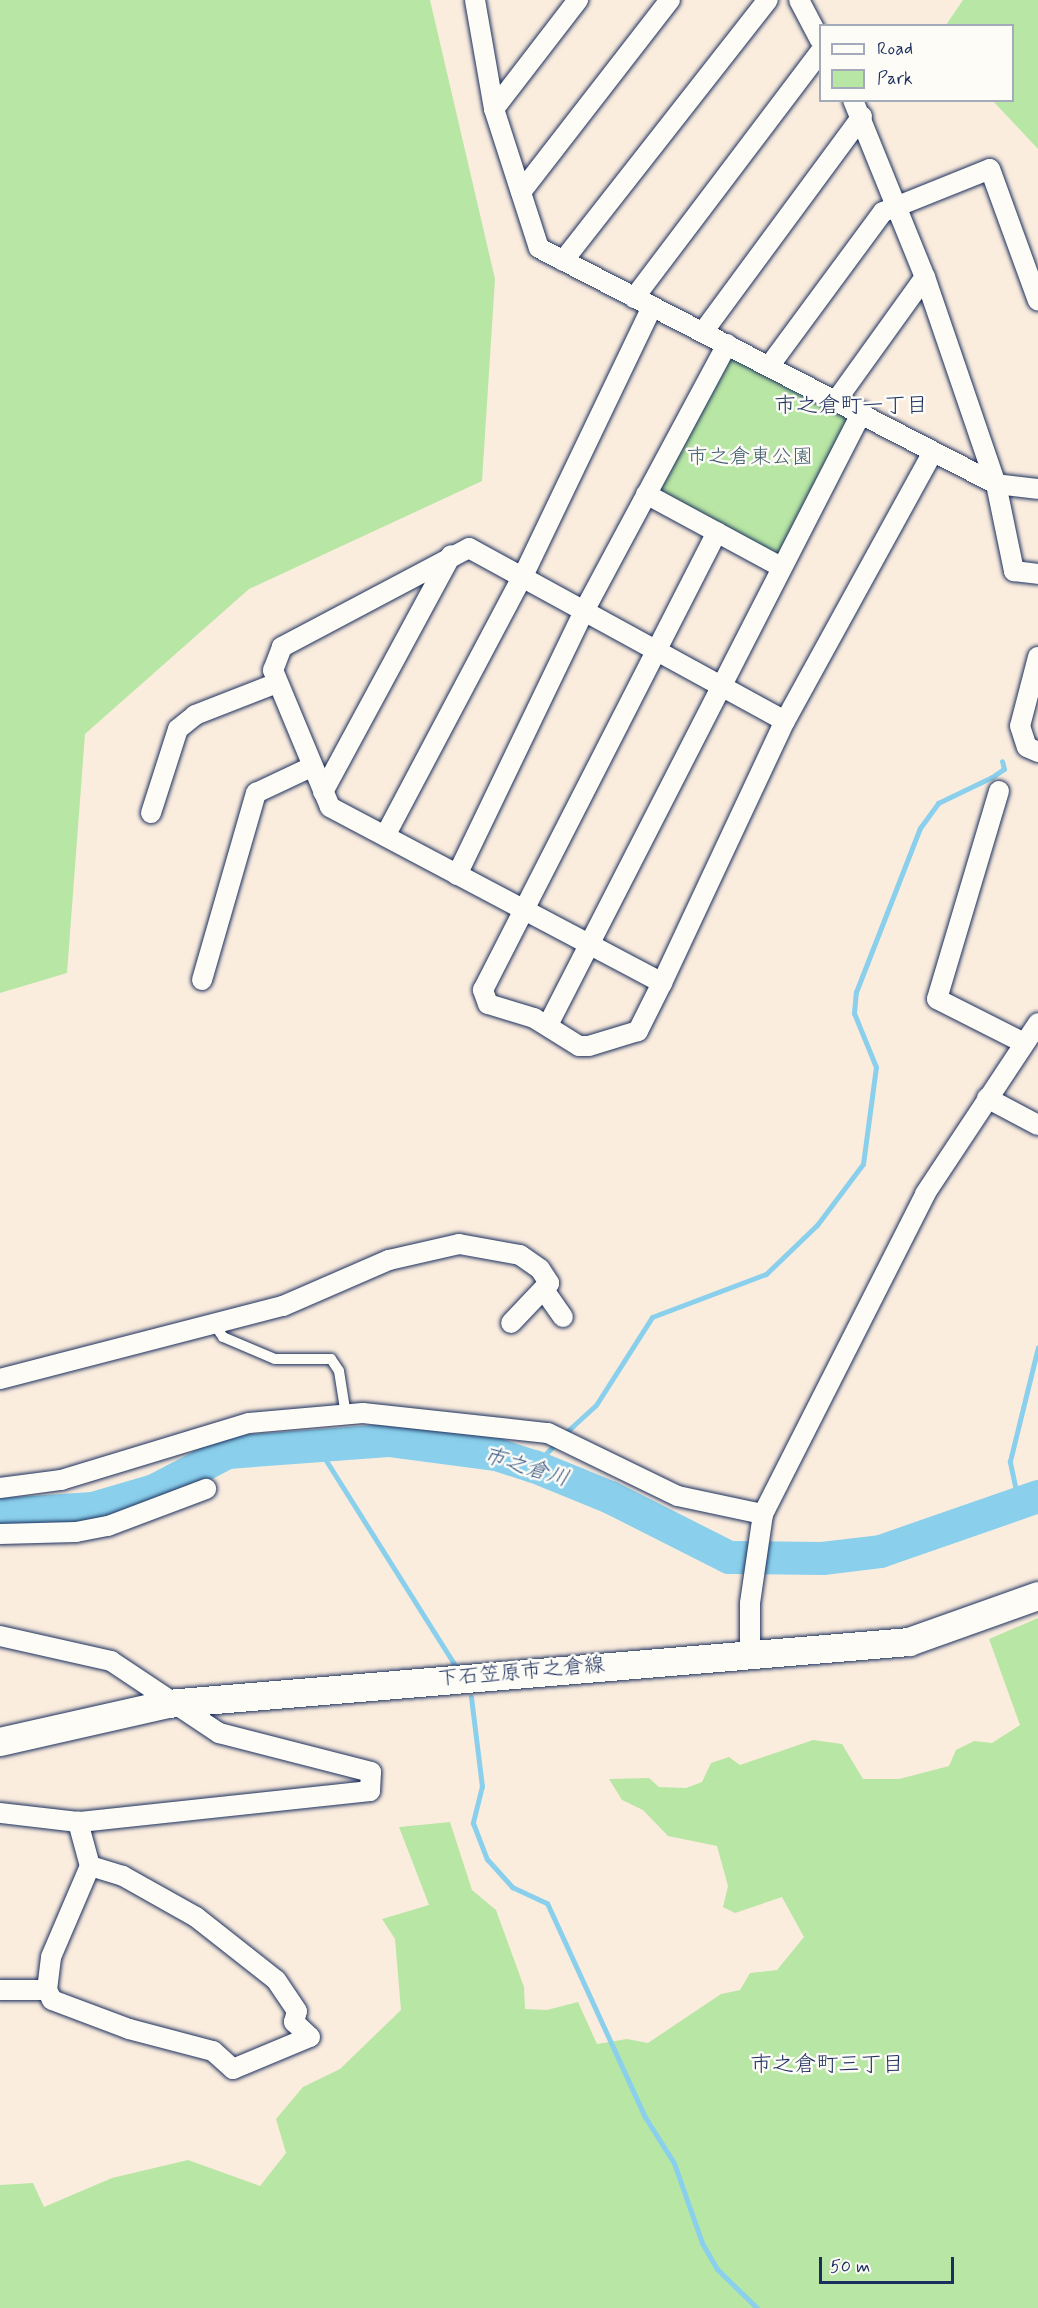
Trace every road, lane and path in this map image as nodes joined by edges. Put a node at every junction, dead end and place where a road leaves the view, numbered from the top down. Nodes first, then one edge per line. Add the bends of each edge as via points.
1 (578, 0) edge
2 (670, 0) edge
3 (768, 0) edge
4 (799, 0) edge
5 (478, 2) edge
6 (819, 38) edge
7 (819, 53) edge
8 (494, 109) junction
9 (857, 109) edge
10 (521, 192) junction
11 (897, 206) junction
12 (563, 261) junction
13 (926, 277) junction
14 (634, 298) junction
15 (1038, 301) edge
16 (652, 308) junction
17 (703, 332) junction
18 (727, 344) junction
19 (770, 365) junction
20 (838, 398) junction
21 (862, 412) junction
22 (933, 452) junction
23 (996, 484) junction
24 (1038, 489) edge
25 (646, 495) junction
26 (717, 532) junction
27 (451, 555) junction
28 (781, 567) junction
29 (524, 574) junction
30 (1038, 574) edge
31 (584, 611) junction
32 (656, 652) junction
33 (1038, 657) edge
34 (277, 683) junction
35 (718, 688) junction
36 (785, 721) junction
37 (1038, 752) edge
38 (311, 767) junction
39 (999, 791) dead end
40 (323, 792) junction
41 (151, 813) dead end
42 (385, 836) junction
43 (457, 875) junction
44 (524, 908) junction
45 (591, 944) junction
46 (202, 980) dead end
47 (662, 983) junction
48 (1038, 1023) edge
49 (548, 1025) junction
50 (1024, 1043) junction
51 (987, 1098) junction
52 (1038, 1125) edge
53 (544, 1290) junction
54 (563, 1317) dead end
55 (511, 1323) dead end
56 (214, 1324) junction
57 (0, 1379) edge
58 (346, 1415) junction
59 (0, 1488) edge
60 (206, 1489) dead end
61 (763, 1514) junction
62 (0, 1533) edge
63 (1038, 1596) edge
64 (0, 1636) edge
65 (750, 1653) junction
66 (168, 1704) junction
67 (0, 1742) edge
68 (0, 1813) edge
69 (78, 1822) junction
70 (90, 1866) junction
71 (0, 1990) edge
72 (47, 1990) junction

1 - 8 street
2 - 10 street
3 - 12 street
4 - 6 street
5 - 8 street
7 - 14 street
8 - 10 street
9 - 11 street
9 - 17 street
10 - 12 street via 539,248
11 - 13 street
11 - 15 street via 990,169
11 - 19 street via 883,212
12 - 14 street
13 - 20 street
13 - 23 street
14 - 16 street
16 - 17 street
16 - 29 street
17 - 18 street
18 - 19 street
18 - 25 street
19 - 20 street
20 - 21 street
21 - 22 street
21 - 28 street
22 - 23 street
22 - 36 street
23 - 24 street
23 - 30 street via 1014,571
25 - 26 street
25 - 31 street
26 - 28 street
26 - 32 street
27 - 29 street via 479,549
27 - 34 street via 282,646 273,670
27 - 40 street
28 - 35 street
29 - 31 street
29 - 42 street
31 - 32 street
31 - 43 street
32 - 35 street
32 - 44 street
33 - 37 street via 1020,726 1026,747
34 - 38 street
34 - 41 street via 195,715 178,729
35 - 36 street
35 - 45 street
36 - 47 street
38 - 40 street
38 - 46 street via 256,793
39 - 50 street via 937,999
40 - 42 street via 330,807
42 - 43 street
43 - 44 street
44 - 45 street
44 - 49 street via 483,990 488,1004
45 - 47 street
45 - 49 street
47 - 49 street via 638,1031 600,1046 579,1046
48 - 50 street
50 - 51 street
51 - 52 street
51 - 61 street via 925,1194 858,1317 818,1411
53 - 54 street
53 - 55 street
53 - 56 street via 549,1283 540,1269 520,1255 459,1244 389,1260 296,1302
56 - 57 street
56 - 58 lane via 223,1337 275,1359 331,1359 339,1371
58 - 59 street via 249,1423 61,1480
58 - 61 street via 414,1417 548,1433 678,1496
60 - 62 street via 108,1526 76,1532
61 - 65 street via 750,1603
63 - 65 main road, 下石笠原市之倉線 via 909,1642
64 - 66 street via 111,1661
65 - 66 main road, 下石笠原市之倉線
66 - 67 main road, 下石笠原市之倉線
66 - 69 street via 219,1733 371,1772 370,1791
68 - 69 street
69 - 70 street
70 - 72 street via 51,1957
70 - 72 street via 123,1876 196,1917 276,1980 297,2012 294,2022 310,2037 233,2069 213,2050 129,2029 52,2000
71 - 72 street

